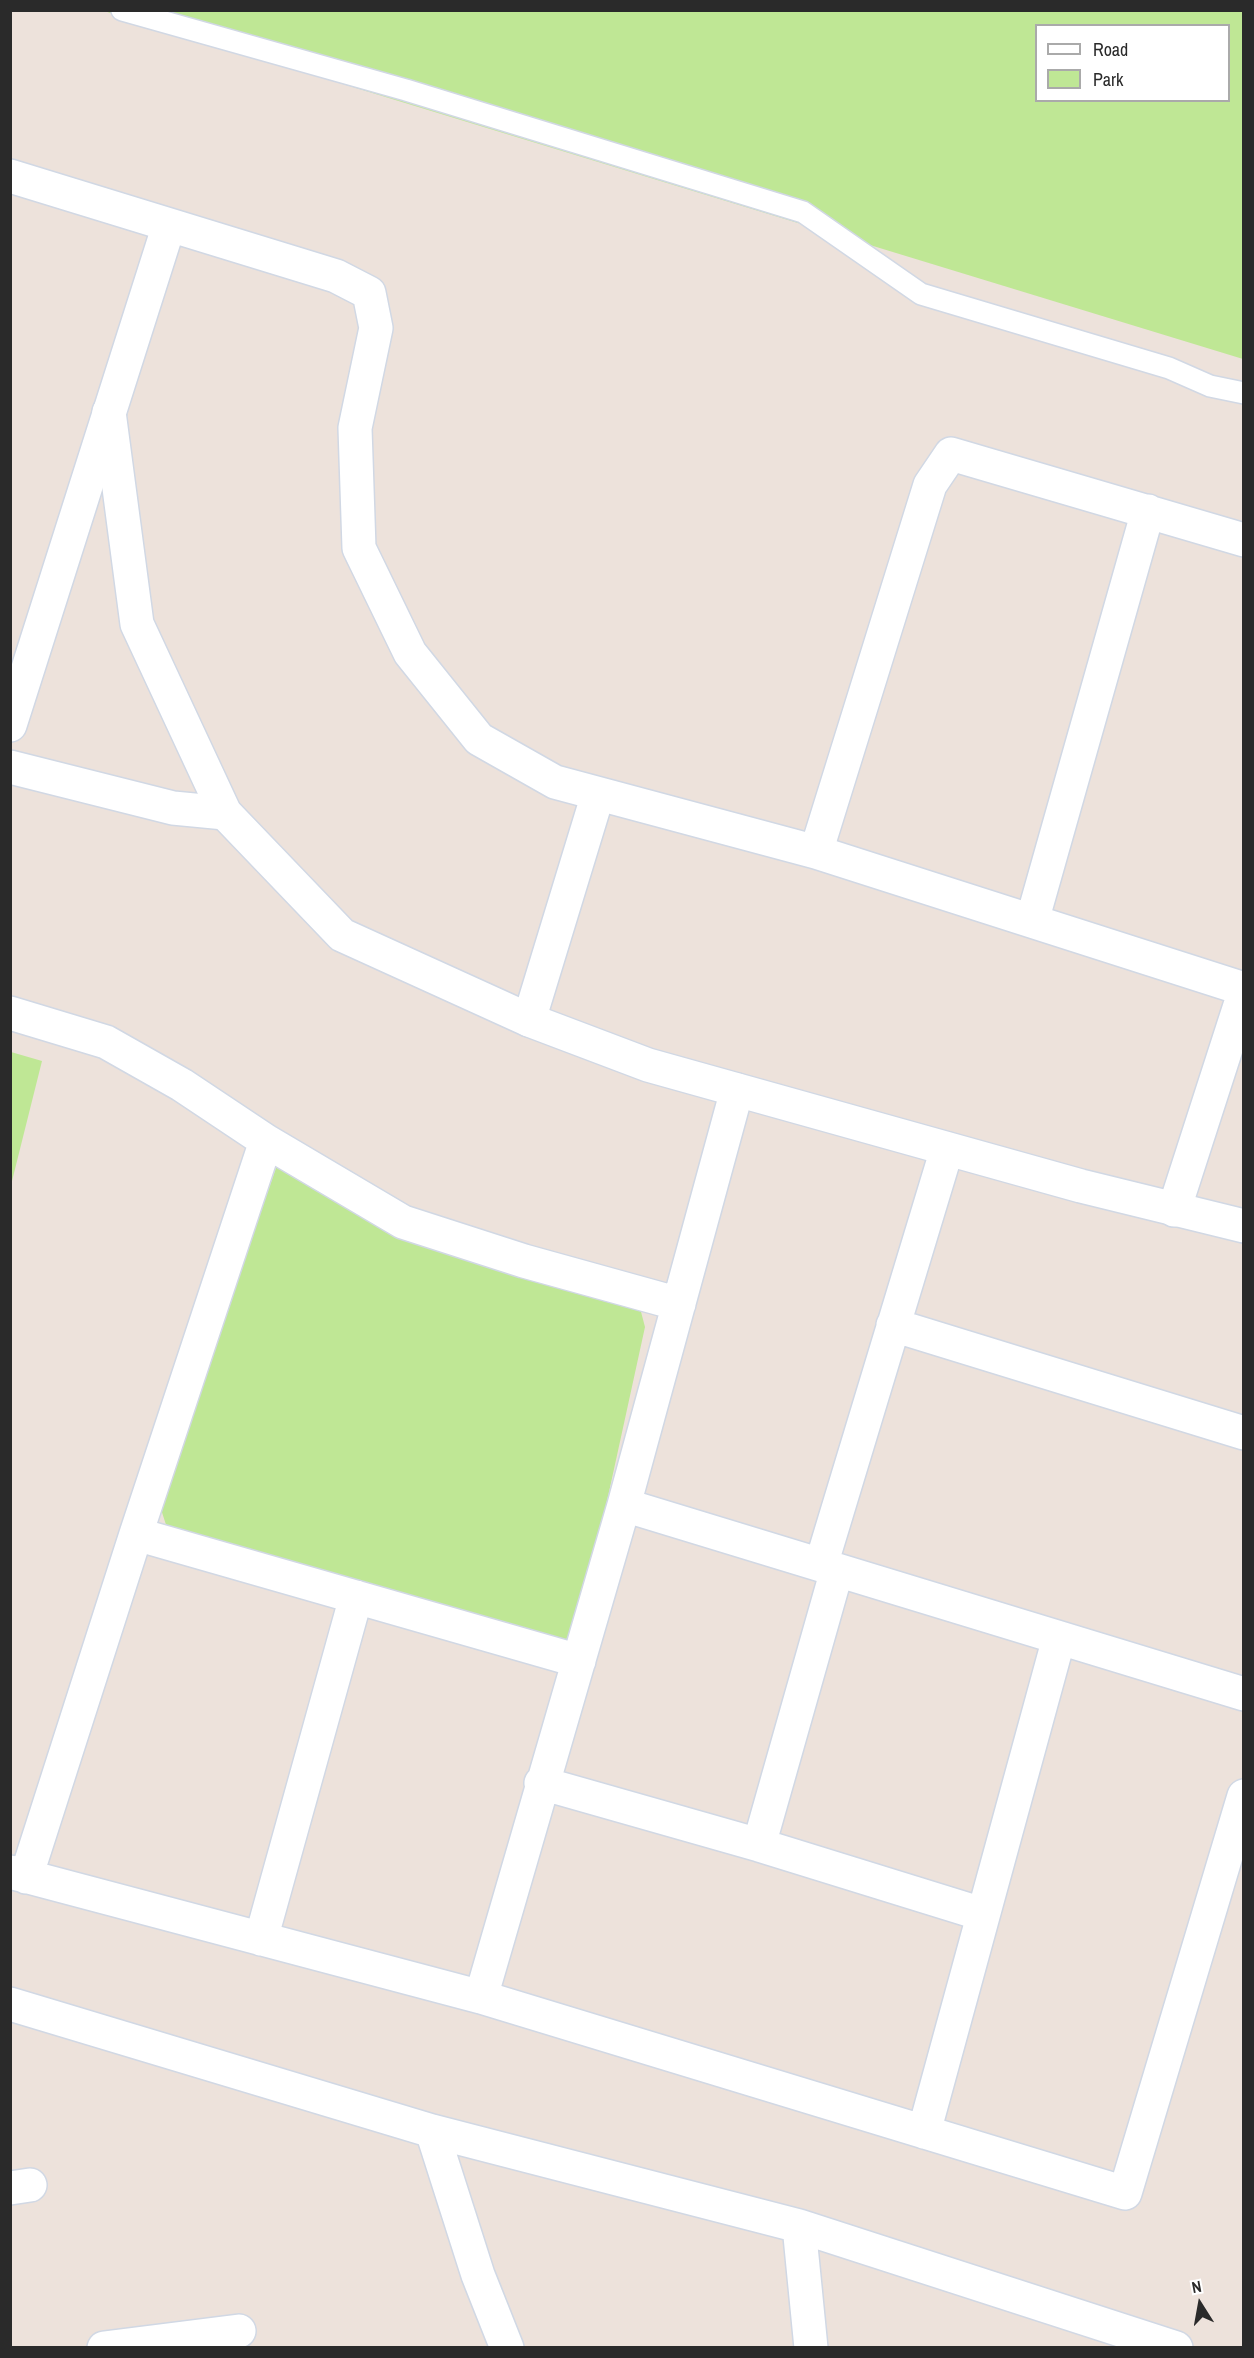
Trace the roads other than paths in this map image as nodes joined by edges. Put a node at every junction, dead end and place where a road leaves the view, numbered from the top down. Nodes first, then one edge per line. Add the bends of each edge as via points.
1 (122, 10) edge
2 (10, 176) edge
3 (169, 225) junction
4 (1244, 393) edge
5 (109, 412) junction
6 (1148, 511) junction
7 (1244, 540) edge
8 (10, 725) edge
9 (10, 767) edge
10 (598, 794) junction
11 (225, 813) junction
12 (816, 852) junction
13 (1032, 921) junction
14 (1244, 991) edge
15 (10, 1013) edge
16 (529, 1020) junction
17 (737, 1090) junction
18 (266, 1141) junction
19 (947, 1149) junction
20 (1174, 1210) junction
21 (1244, 1226) edge
22 (679, 1304) junction
23 (893, 1325) junction
24 (1244, 1433) edge
25 (624, 1505) junction
26 (136, 1534) junction
27 (829, 1568) junction
28 (356, 1597) junction
29 (1059, 1638) junction
30 (579, 1661) junction
31 (1244, 1694) edge
32 (542, 1783) junction
33 (1244, 1796) edge
34 (759, 1845) junction
35 (18, 1874) edge
36 (982, 1914) junction
37 (261, 1939) junction
38 (481, 1997) junction
39 (10, 2004) edge
40 (432, 2131) junction
41 (924, 2132) junction
42 (799, 2226) junction
43 (239, 2331) dead end
44 (104, 2348) edge
45 (507, 2348) edge
46 (811, 2348) edge
47 (1176, 2348) edge

1 - 4 lane via 406,90 803,212 921,294 1169,368 1210,386
2 - 3 street
3 - 5 street
3 - 10 street via 336,276 369,293 376,328 355,428 359,548 410,653 479,739 555,782
5 - 8 street
5 - 11 street via 137,624
6 - 7 street
6 - 12 street via 951,454 930,485
6 - 13 street
9 - 11 street via 173,808
10 - 12 street
10 - 16 street
11 - 16 street via 342,935
12 - 13 street
13 - 14 street
14 - 20 street
15 - 18 street via 106,1042 182,1085
16 - 17 street via 648,1065
17 - 19 street
17 - 22 street
18 - 22 street via 403,1222
18 - 26 street
19 - 20 street
19 - 23 street
20 - 21 street
22 - 25 street
23 - 24 street
23 - 27 street
25 - 27 street
25 - 30 street
26 - 28 street
26 - 35 street
27 - 29 street
27 - 34 street
28 - 30 street
28 - 37 street
29 - 31 street
29 - 36 street
30 - 32 street
32 - 34 street
32 - 38 street
33 - 41 street via 1125,2193
34 - 36 street
35 - 37 street
36 - 41 street
37 - 38 street
38 - 41 street
39 - 40 street
40 - 42 street
40 - 45 street via 478,2276
42 - 46 street
42 - 47 street
43 - 44 street

